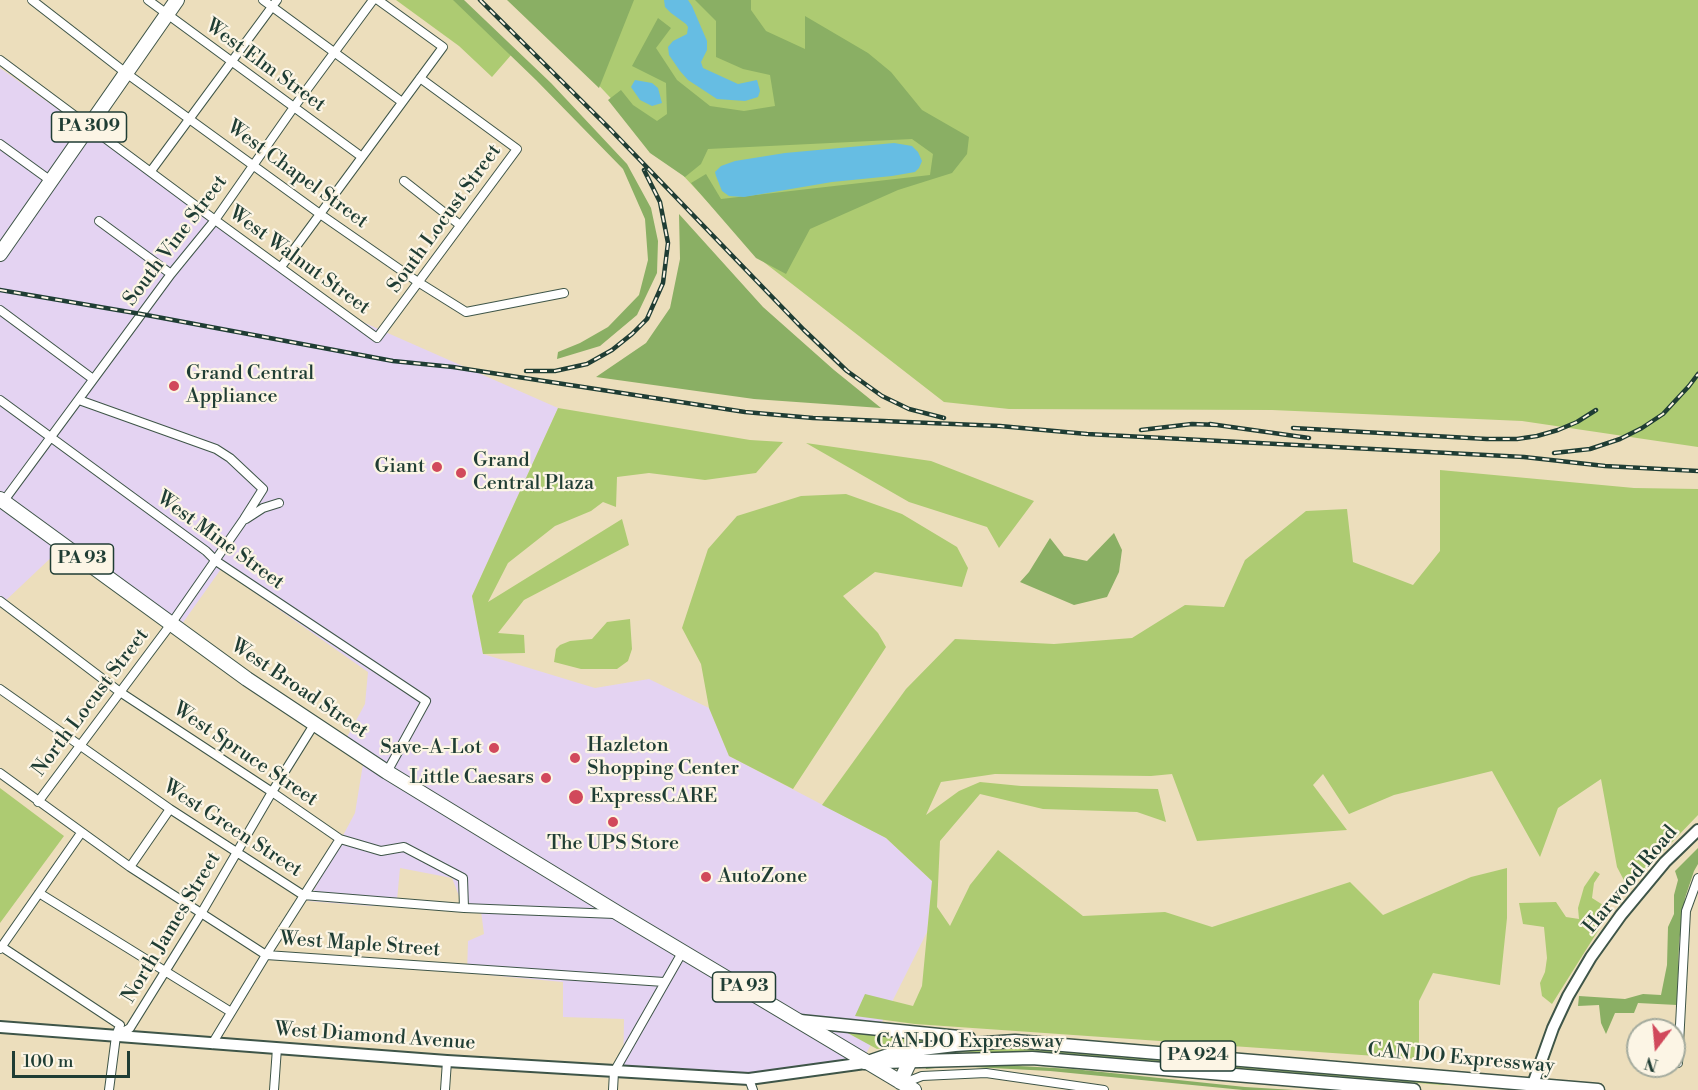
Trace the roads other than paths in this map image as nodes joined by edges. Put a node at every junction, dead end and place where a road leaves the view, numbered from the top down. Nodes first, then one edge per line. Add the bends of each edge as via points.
1 (32, 0) edge
2 (148, 0) edge
3 (177, 0) edge
4 (263, 0) edge
5 (373, 0) edge
6 (378, 0) edge
7 (275, 3) edge
8 (167, 14) junction
9 (334, 52) junction
10 (0, 60) edge
11 (232, 62) junction
12 (126, 74) junction
13 (420, 78) junction
14 (402, 102) junction
15 (294, 107) junction
16 (190, 118) junction
17 (90, 127) junction
18 (0, 144) edge
19 (362, 157) junction
20 (254, 165) junction
21 (151, 171) junction
22 (51, 181) junction
23 (404, 181) dead end
24 (320, 214) junction
25 (215, 220) junction
26 (99, 221) dead end
27 (460, 225) junction
28 (0, 254) edge
29 (281, 267) junction
30 (171, 274) junction
31 (418, 282) junction
32 (564, 293) dead end
33 (0, 310) edge
34 (378, 338) joint
35 (93, 379) junction
36 (0, 400) edge
37 (79, 400) junction
38 (51, 437) junction
39 (1, 502) edge
40 (279, 502) dead end
41 (244, 519) junction
42 (216, 561) junction
43 (0, 601) edge
44 (171, 624) junction
45 (0, 689) edge
46 (120, 692) junction
47 (315, 723) junction
48 (80, 746) junction
49 (387, 771) junction
50 (0, 773) edge
51 (272, 792) junction
52 (38, 802) junction
53 (170, 809) junction
54 (1698, 830) edge
55 (81, 833) junction
56 (340, 839) junction
57 (236, 854) junction
58 (130, 867) junction
59 (1698, 878) edge
60 (39, 893) junction
61 (303, 895) junction
62 (464, 908) junction
63 (202, 912) junction
64 (621, 915) junction
65 (1, 948) edge
66 (683, 951) junction
67 (266, 955) junction
68 (165, 971) junction
69 (664, 982) junction
70 (231, 1012) junction
71 (1680, 1018) edge
72 (800, 1021) junction
73 (0, 1027) edge
74 (116, 1036) junction
75 (1015, 1041) junction
76 (212, 1044) junction
77 (277, 1048) junction
78 (447, 1061) junction
79 (910, 1061) junction
80 (865, 1062) junction
81 (614, 1072) junction
82 (922, 1076) junction
83 (751, 1085) edge
84 (906, 1085) edge
85 (1533, 1087) edge
86 (109, 1090) edge
87 (274, 1090) edge
88 (445, 1090) edge
89 (613, 1090) edge
90 (918, 1090) edge
91 (1104, 1090) edge
92 (1414, 1090) edge
93 (1598, 1090) edge

1 - 12 street, West Chapel Street
2 - 8 street, West Elm Street
3 - 8 highway, PA 309
4 - 7 street
5 - 9 street, South Vine Street
6 - 13 street via 443,47
7 - 9 street
7 - 11 street
8 - 11 street, West Elm Street
8 - 12 highway, PA 309
9 - 14 street
9 - 15 street, South Vine Street
10 - 17 street, West Walnut Street
11 - 15 street, West Elm Street
11 - 16 street
12 - 16 street, West Chapel Street
12 - 17 highway, PA 309
13 - 14 street
13 - 27 street, South Locust Street via 517,148
14 - 19 street
15 - 19 street, West Elm Street
15 - 20 street, South Vine Street
16 - 20 street, West Chapel Street
16 - 21 street
17 - 21 street, West Walnut Street
17 - 22 highway, PA 309
18 - 22 street
19 - 24 street
20 - 24 street, West Chapel Street
20 - 25 street, South Vine Street
21 - 25 street, West Walnut Street
22 - 28 highway, PA 309
23 - 27 street
24 - 29 street
24 - 31 street, West Chapel Street
25 - 29 street, West Walnut Street
25 - 30 street, South Vine Street
26 - 30 street
27 - 31 street, South Locust Street
29 - 34 street, West Walnut Street
30 - 35 street, South Vine Street
31 - 32 street, West Chapel Street via 466,312
31 - 34 street, South Locust Street
33 - 35 street
35 - 37 street, South Vine Street
36 - 38 street, West Mine Street
37 - 38 street, South Vine Street
37 - 41 street via 216,449 230,458 263,489
38 - 39 street, South Vine Street
38 - 42 street, West Mine Street
39 - 44 highway, West Broad Street / PA 93
40 - 41 street
41 - 42 street
42 - 44 street
42 - 49 street, West Mine Street via 426,701
43 - 46 street, West Spruce Street
44 - 46 street, North Locust Street
44 - 47 highway, West Broad Street / PA 93
45 - 48 street, West Green Street
46 - 48 street, North Locust Street
46 - 51 street, West Spruce Street
47 - 49 highway, West Broad Street / PA 93
47 - 51 street, North James Street
48 - 52 street, North Locust Street
48 - 53 street, West Green Street
49 - 64 highway, West Broad Street / PA 93
50 - 52 street, West Maple Street
51 - 56 street, West Spruce Street
51 - 57 street, North James Street
52 - 55 street, West Maple Street
53 - 57 street, West Green Street
53 - 58 street
54 - 85 street, Harwood Road via 1665,862 1591,957 1553,1028
55 - 58 street, West Maple Street
55 - 60 street
56 - 61 street
56 - 62 street, West Spruce Street via 381,851 404,847 463,878
57 - 61 street, West Green Street
57 - 63 street, North James Street
58 - 63 street, West Maple Street
59 - 71 street via 1686,911
60 - 65 street
60 - 68 street
61 - 62 street, West Green Street
61 - 67 street
62 - 64 street, West Green Street
63 - 67 street, West Maple Street
63 - 68 street, North James Street
64 - 66 highway, West Broad Street / PA 93
65 - 74 street via 120,1025
66 - 69 street
66 - 72 highway, West Broad Street / PA 93
67 - 69 street, West Maple Street
67 - 70 street
68 - 70 street
68 - 74 street, North James Street via 130,1028
69 - 81 street
70 - 76 street
72 - 75 main road
72 - 80 highway, West Broad Street / PA 93
73 - 74 street, West Diamond Avenue
74 - 76 street, West Diamond Avenue
74 - 86 street
75 - 80 main road, CAN DO Expressway / PA 924 via 897,1052
75 - 85 main road, CAN DO Expressway / PA 924
76 - 77 street, West Diamond Avenue
77 - 78 street, West Diamond Avenue
77 - 87 street
78 - 81 street, West Diamond Avenue
78 - 88 street
79 - 80 main road, CAN DO Expressway
79 - 84 highway
79 - 92 main road, CAN DO Expressway / PA 924 via 1032,1058
80 - 83 street, West Diamond Avenue
80 - 84 highway, PA 93
81 - 83 street, West Diamond Avenue
81 - 89 street
82 - 84 street
82 - 90 street
82 - 91 street via 986,1073
85 - 93 main road, CAN DO Expressway / PA 924

